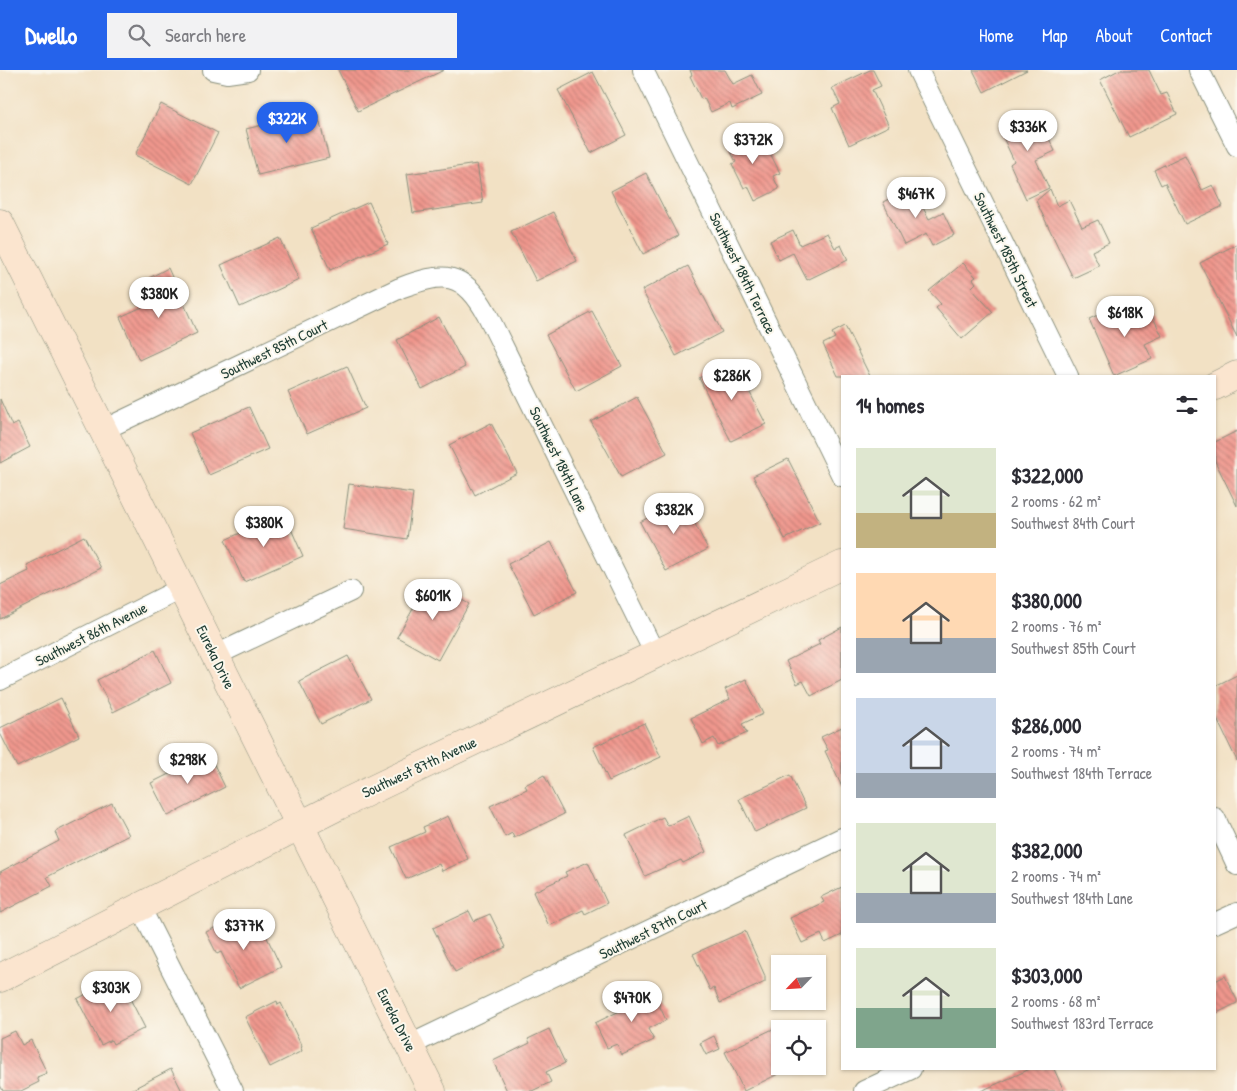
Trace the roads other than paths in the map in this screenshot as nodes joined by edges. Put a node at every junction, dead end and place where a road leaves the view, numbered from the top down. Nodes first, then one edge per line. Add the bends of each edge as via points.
1 (248, 70) edge
2 (643, 70) edge
3 (918, 70) edge
4 (1199, 70) edge
5 (215, 71) edge
6 (1237, 146) edge
7 (0, 223) edge
8 (448, 277) joint
9 (1068, 375) edge
10 (1237, 376) edge
11 (1216, 386) edge
12 (103, 430) junction
13 (841, 474) edge
14 (841, 565) edge
15 (182, 588) junction
16 (351, 591) dead end
17 (655, 654) junction
18 (216, 655) junction
19 (0, 680) edge
20 (1216, 820) edge
21 (298, 825) junction
22 (841, 838) edge
23 (1237, 865) edge
24 (140, 907) junction
25 (1237, 912) edge
26 (1216, 922) edge
27 (0, 978) edge
28 (410, 1045) junction
29 (909, 1070) edge
30 (233, 1091) edge
31 (432, 1091) edge
32 (864, 1091) edge

1 - 5 street via 236,73
2 - 13 street, Southwest 184th Terrace
3 - 9 street, Southwest 185th Street
4 - 6 street
7 - 12 main road, Eureka Drive
8 - 12 street, Southwest 85th Court via 427,278 400,288
8 - 17 street, Southwest 184th Lane via 470,289 487,314
10 - 11 main road
12 - 15 main road, Eureka Drive
14 - 17 main road, Southwest 87th Avenue
15 - 18 main road, Eureka Drive
15 - 19 street, Southwest 86th Avenue
16 - 18 street
17 - 21 main road, Southwest 87th Avenue
18 - 21 main road, Eureka Drive
20 - 23 street
21 - 24 main road, Southwest 87th Avenue
21 - 28 main road, Eureka Drive
22 - 28 street, Southwest 87th Court
24 - 27 main road, Southwest 87th Avenue
24 - 30 street
25 - 26 street
28 - 31 main road, Eureka Drive
29 - 32 street

